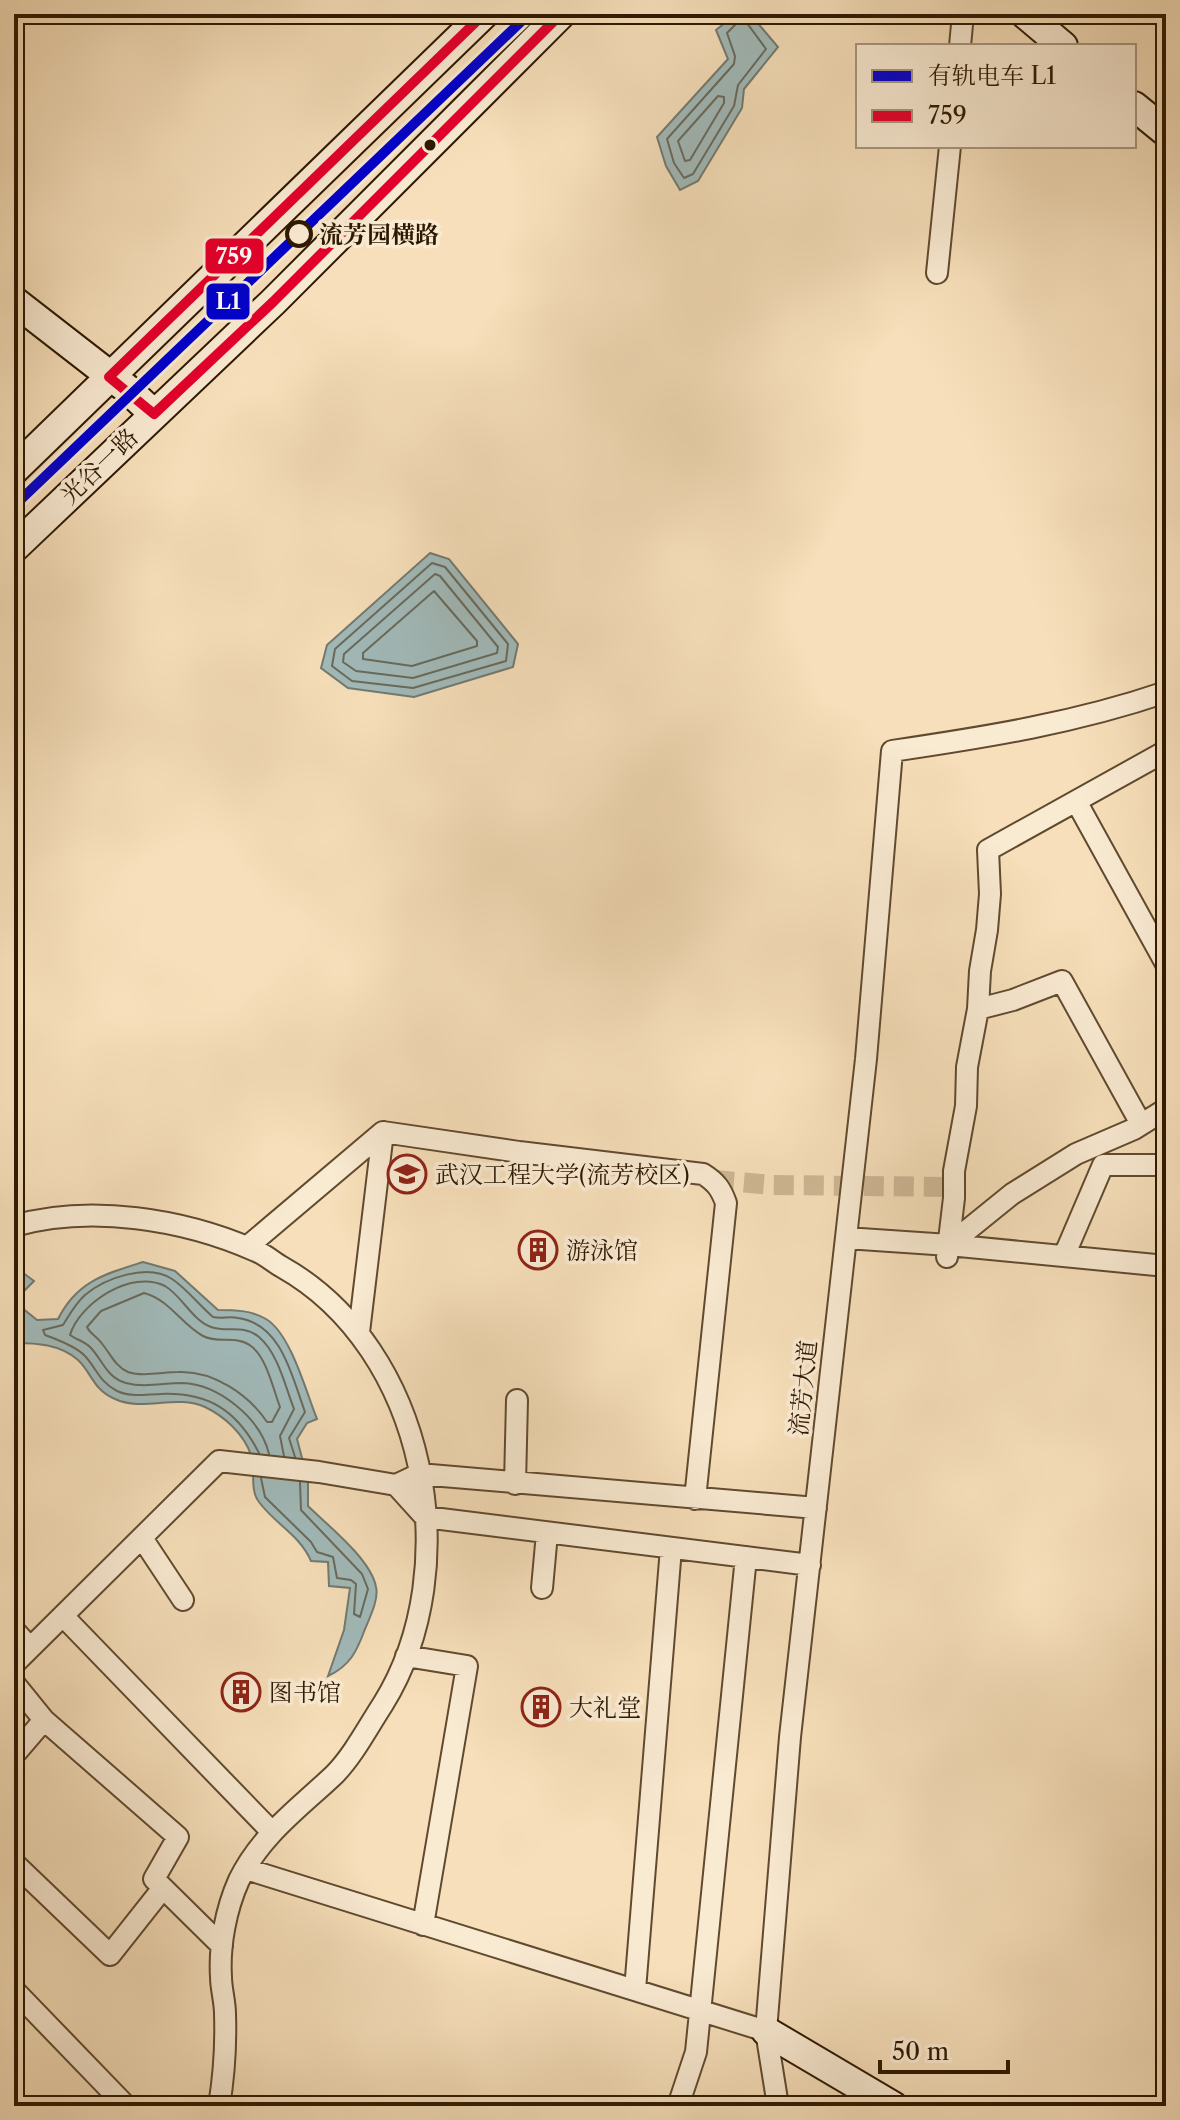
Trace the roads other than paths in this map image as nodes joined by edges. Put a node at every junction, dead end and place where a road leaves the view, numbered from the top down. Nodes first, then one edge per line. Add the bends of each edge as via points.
1 (484, 14) edge
2 (561, 14) edge
3 (963, 14) edge
4 (1025, 14) edge
5 (960, 44) edge
6 (1061, 44) edge
7 (1136, 108) edge
8 (1166, 132) edge
9 (950, 148) edge
10 (937, 273) dead end
11 (14, 301) edge
12 (109, 377) junction
13 (154, 414) junction
14 (14, 470) edge
15 (14, 548) edge
16 (1166, 692) edge
17 (1166, 752) edge
18 (1076, 801) junction
19 (1166, 964) edge
20 (978, 1009) junction
21 (1166, 1109) edge
22 (1141, 1124) junction
23 (383, 1132) junction
24 (1166, 1165) edge
25 (14, 1226) edge
26 (846, 1238) junction
27 (247, 1247) junction
28 (948, 1251) junction
29 (1064, 1256) junction
30 (1166, 1266) edge
31 (359, 1332) junction
32 (517, 1400) dead end
33 (419, 1474) junction
34 (515, 1484) junction
35 (396, 1485) junction
36 (695, 1499) junction
37 (816, 1508) junction
38 (425, 1517) junction
39 (547, 1533) junction
40 (142, 1538) junction
41 (671, 1548) junction
42 (746, 1557) junction
43 (810, 1565) junction
44 (542, 1588) dead end
45 (183, 1600) dead end
46 (63, 1616) junction
47 (14, 1630) edge
48 (30, 1648) junction
49 (406, 1656) junction
50 (14, 1664) edge
51 (14, 1683) edge
52 (44, 1720) junction
53 (14, 1755) edge
54 (272, 1832) junction
55 (14, 1863) edge
56 (246, 1869) junction
57 (163, 1888) junction
58 (423, 1925) junction
59 (222, 1946) junction
60 (14, 1990) edge
61 (635, 1990) junction
62 (699, 2011) junction
63 (766, 2031) junction
64 (125, 2106) edge
65 (219, 2106) edge
66 (678, 2106) edge
67 (778, 2106) edge
68 (893, 2106) edge

1 - 12 main road
2 - 13 main road, 光谷一路
3 - 5 street
4 - 6 main road
7 - 8 main road
9 - 10 street
11 - 12 main road
12 - 13 main road
12 - 14 main road
13 - 15 main road, 光谷一路
16 - 26 street, 流芳大道 via 1042,728 892,751
17 - 18 street
18 - 19 street
18 - 20 street via 988,850 988,918
20 - 22 street via 1062,981
20 - 28 street
21 - 22 street
22 - 28 street via 1076,1154 1012,1194
23 - 27 street
23 - 31 street
23 - 36 street via 519,1161 703,1174 714,1180 726,1203
24 - 29 street via 1103,1165
25 - 27 street via 65,1217 118,1217 180,1226
26 - 28 street
26 - 37 street, 流芳大道
27 - 31 street via 293,1272
28 - 29 street
29 - 30 street
31 - 33 street via 399,1403
32 - 34 street
33 - 34 street
33 - 35 street
33 - 38 street
34 - 36 street
35 - 38 street
35 - 40 street via 219,1461
36 - 37 street
37 - 43 street, 流芳大道
38 - 39 street
38 - 49 street via 424,1589
39 - 41 street
39 - 44 street
40 - 45 street
40 - 46 street
41 - 42 street
41 - 61 street
42 - 43 street
42 - 62 street
43 - 63 street, 流芳大道
46 - 48 street
46 - 54 street
47 - 48 street
48 - 50 street
49 - 54 street via 384,1702 343,1764
49 - 58 street via 467,1666
51 - 52 street
52 - 53 street
52 - 57 street via 178,1837 154,1879
54 - 56 street
55 - 57 street via 110,1955
56 - 58 street
56 - 59 street
57 - 59 street
58 - 61 street
59 - 65 street via 224,2075
60 - 64 street
61 - 62 street
62 - 63 street
62 - 66 street via 696,2052
63 - 67 street, 流芳大道
63 - 68 main road

